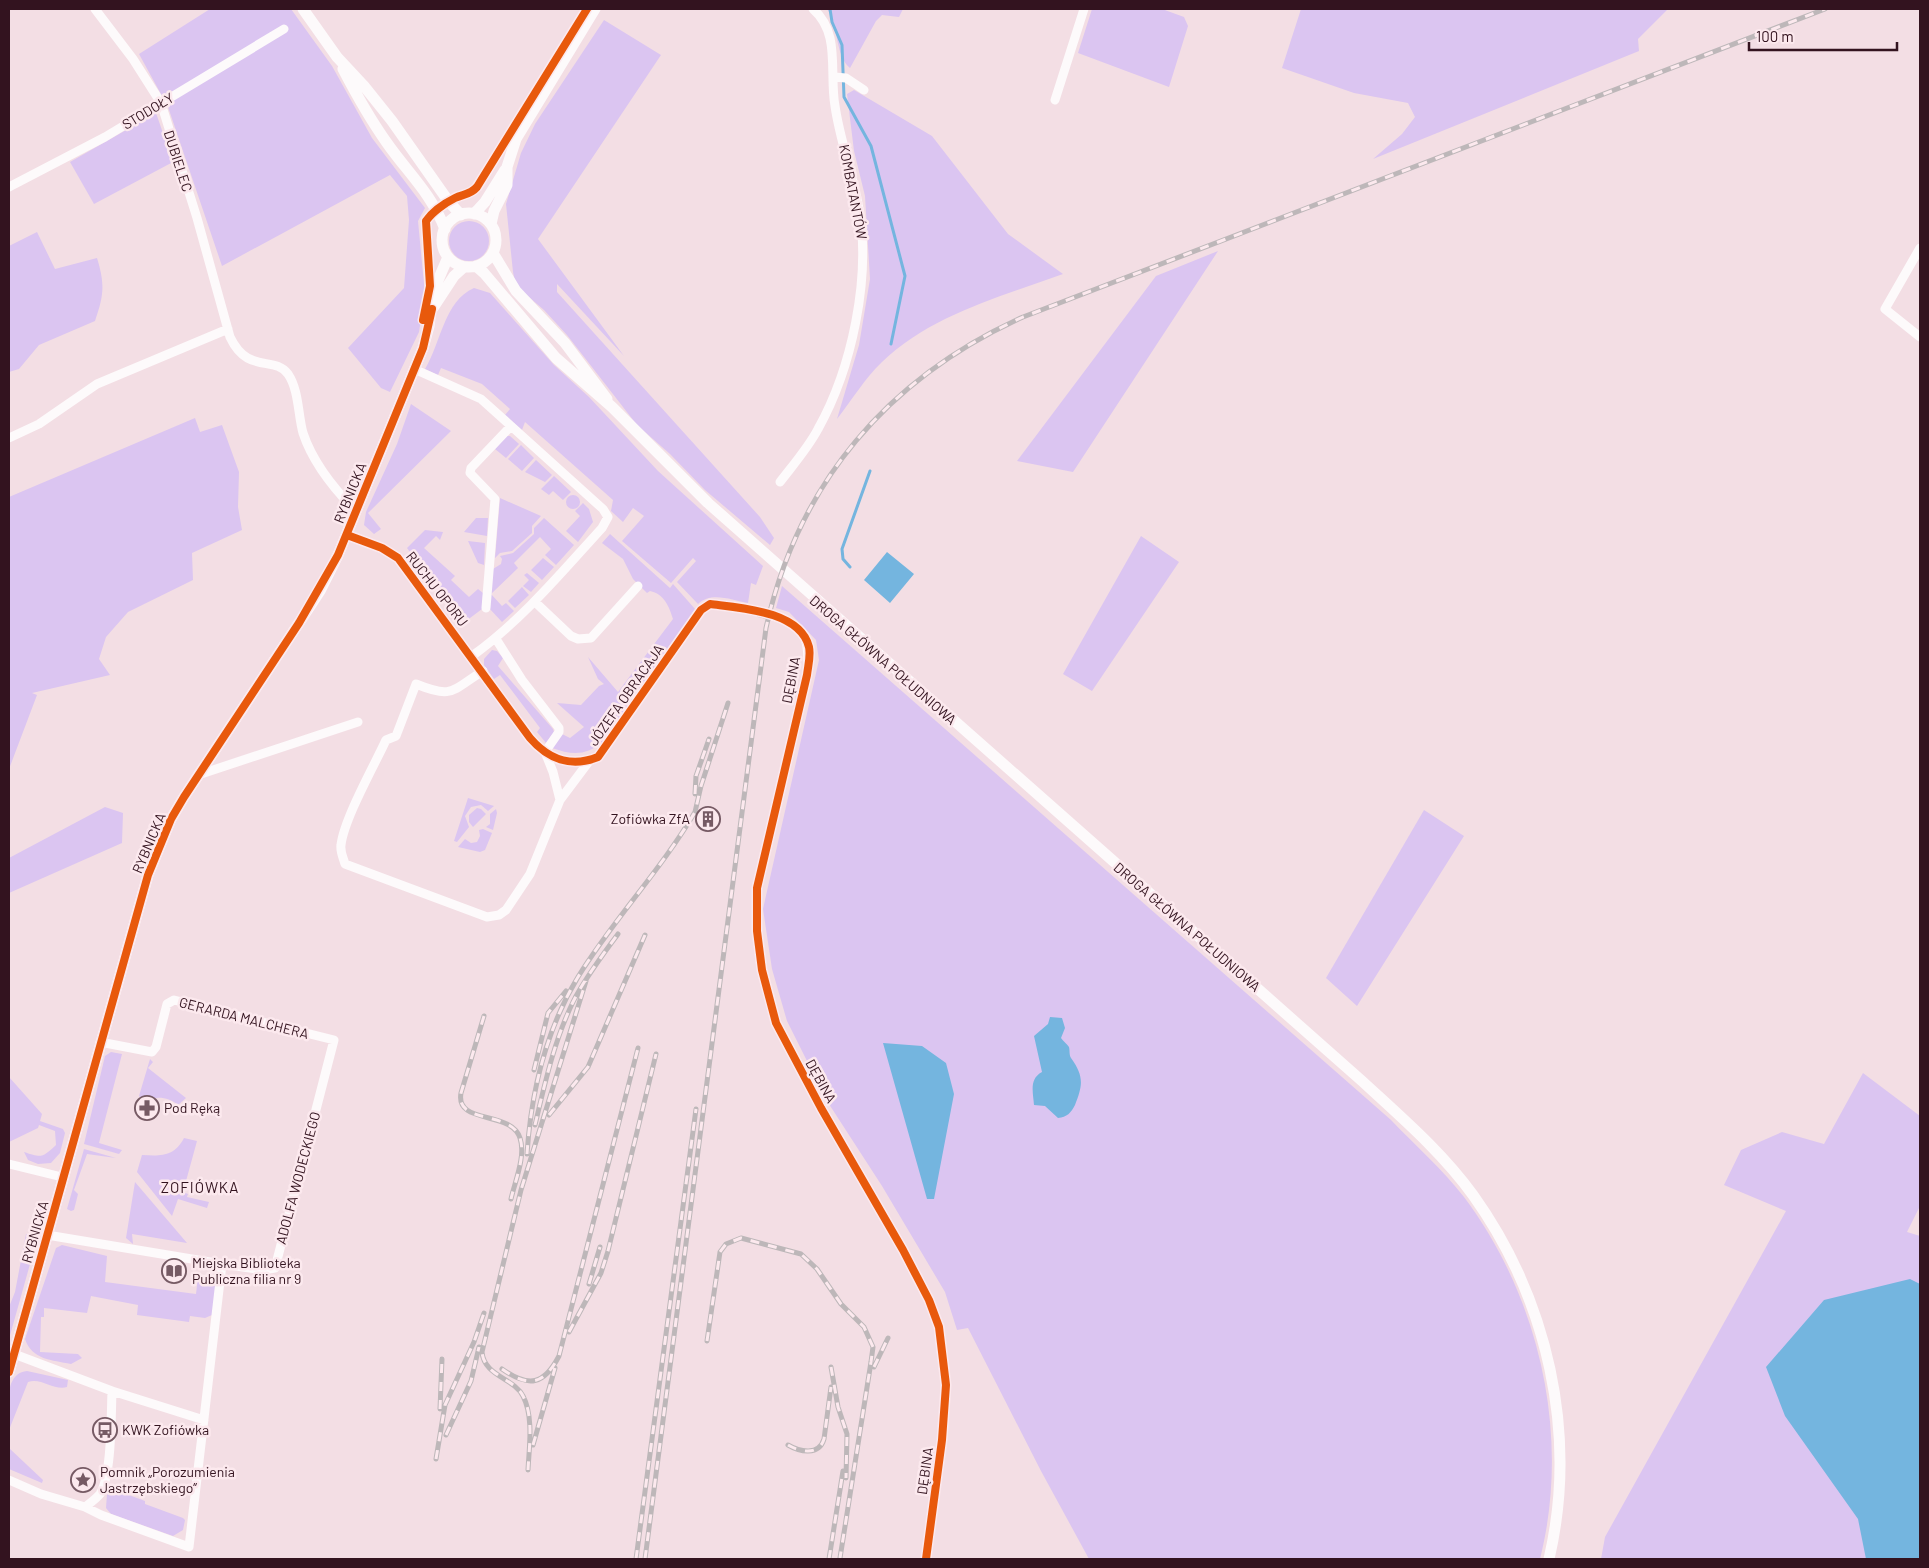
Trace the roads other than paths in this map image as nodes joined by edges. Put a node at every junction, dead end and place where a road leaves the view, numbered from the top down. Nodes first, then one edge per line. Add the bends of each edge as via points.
1 (95, 9) edge
2 (303, 9) edge
3 (595, 9) edge
4 (813, 9) edge
5 (1084, 9) edge
6 (284, 29) dead end
7 (337, 57) junction
8 (839, 78) junction
9 (864, 90) dead end
10 (1055, 100) dead end
11 (161, 104) junction
12 (508, 167) junction
13 (9, 187) edge
14 (474, 214) junction
15 (461, 215) junction
16 (491, 224) junction
17 (445, 229) junction
18 (1920, 248) edge
19 (493, 253) junction
20 (448, 257) junction
21 (476, 266) junction
22 (464, 267) junction
23 (432, 309) junction
24 (228, 329) junction
25 (1920, 337) edge
26 (414, 370) junction
27 (612, 407) junction
28 (511, 426) junction
29 (9, 438) edge
30 (780, 482) dead end
31 (356, 511) junction
32 (347, 535) junction
33 (638, 586) dead end
34 (535, 602) junction
35 (486, 608) dead end
36 (745, 609) tunnel mouth
37 (772, 616) tunnel mouth
38 (496, 638) junction
39 (472, 656) junction
40 (483, 671) junction
41 (358, 722) dead end
42 (545, 752) junction
43 (590, 760) junction
44 (198, 775) junction
45 (560, 800) junction
46 (334, 1040) joint
47 (100, 1042) junction
48 (9, 1164) edge
49 (62, 1177) junction
50 (47, 1235) junction
51 (222, 1264) junction
52 (14, 1354) junction
53 (9, 1372) edge
54 (112, 1391) junction
55 (204, 1420) junction
56 (10, 1482) edge
57 (85, 1507) junction
58 (926, 1559) edge
59 (1549, 1559) edge

1 - 11 street, DUBIELEC via 133,58
2 - 7 main road
3 - 12 main road via 528,118 514,144
4 - 8 street, KOMBATANTÓW via 824,21
5 - 10 street
6 - 11 street, STODOŁY
7 - 15 main road via 392,121
7 - 17 main road via 377,129 428,194
8 - 9 street
8 - 30 street, KOMBATANTÓW via 834,105 862,226 862,281 852,340 824,416
11 - 13 street, STODOŁY
11 - 24 street, DUBIELEC
12 - 14 main road
12 - 16 main road via 507,185
14 - 15 main road
14 - 16 main road
15 - 17 main road
16 - 19 main road via 496,240
17 - 20 main road via 442,244
18 - 25 street via 1885,309
19 - 21 main road via 485,263
19 - 27 main road, DROGA GŁÓWNA POŁUDNIOWA via 516,291 565,343
20 - 22 main road
20 - 23 main road, RYBNICKA via 433,292
21 - 22 main road
21 - 27 main road, DROGA GŁÓWNA POŁUDNIOWA via 556,358
22 - 23 main road, RYBNICKA
23 - 26 main road, RYBNICKA via 426,341
24 - 29 street via 97,384 39,424
24 - 31 street, DUBIELEC via 242,355 252,362 282,368 289,375 310,451 334,487
26 - 28 street via 481,399
26 - 31 main road, RYBNICKA
27 - 59 main road, DROGA GŁÓWNA POŁUDNIOWA via 745,538 1412,1126 1472,1194 1516,1267 1534,1309 1549,1362 1558,1415 1561,1468 1556,1528
28 - 34 street via 603,508 608,517 602,528
28 - 35 street, RUCHU OPORU via 471,468 470,473 495,499
31 - 32 main road, RYBNICKA
32 - 39 street, RUCHU OPORU via 382,548 398,558
32 - 44 main road, RYBNICKA via 320,591
33 - 34 street via 591,638 571,636
34 - 38 street
36 - 43 street, JÓZEFA OBRACAJA via 710,604 701,610 606,748
37 - 58 street, DĘBINA via 795,624 810,650 807,675 757,888 756,931 762,970 776,1023 903,1250 929,1300 939,1328 946,1385
38 - 39 street
38 - 42 street via 522,680 559,728
39 - 40 street, JÓZEFA OBRACAJA
40 - 42 street, JÓZEFA OBRACAJA via 530,738
40 - 45 street via 449,693 438,693 416,684 396,736 386,740 353,813 341,844 341,855 346,864 487,917 499,915 506,910 531,872
41 - 44 street
42 - 43 street, JÓZEFA OBRACAJA via 556,759
42 - 45 street via 554,772
43 - 45 street
44 - 47 main road, RYBNICKA via 172,819 148,875
46 - 47 street, GERARDA MALCHERA via 174,1000 167,1004 152,1052
46 - 51 street, ADOLFA WODECKIEGO via 275,1268 263,1270
47 - 49 main road, RYBNICKA
48 - 49 street
49 - 50 main road, RYBNICKA
50 - 51 street, ADOLFA WODECKIEGO
50 - 52 main road, RYBNICKA
51 - 55 street
52 - 53 main road, RYBNICKA
52 - 54 street
54 - 55 street
54 - 57 street via 106,1479 100,1494
55 - 57 street via 189,1547
56 - 57 street

